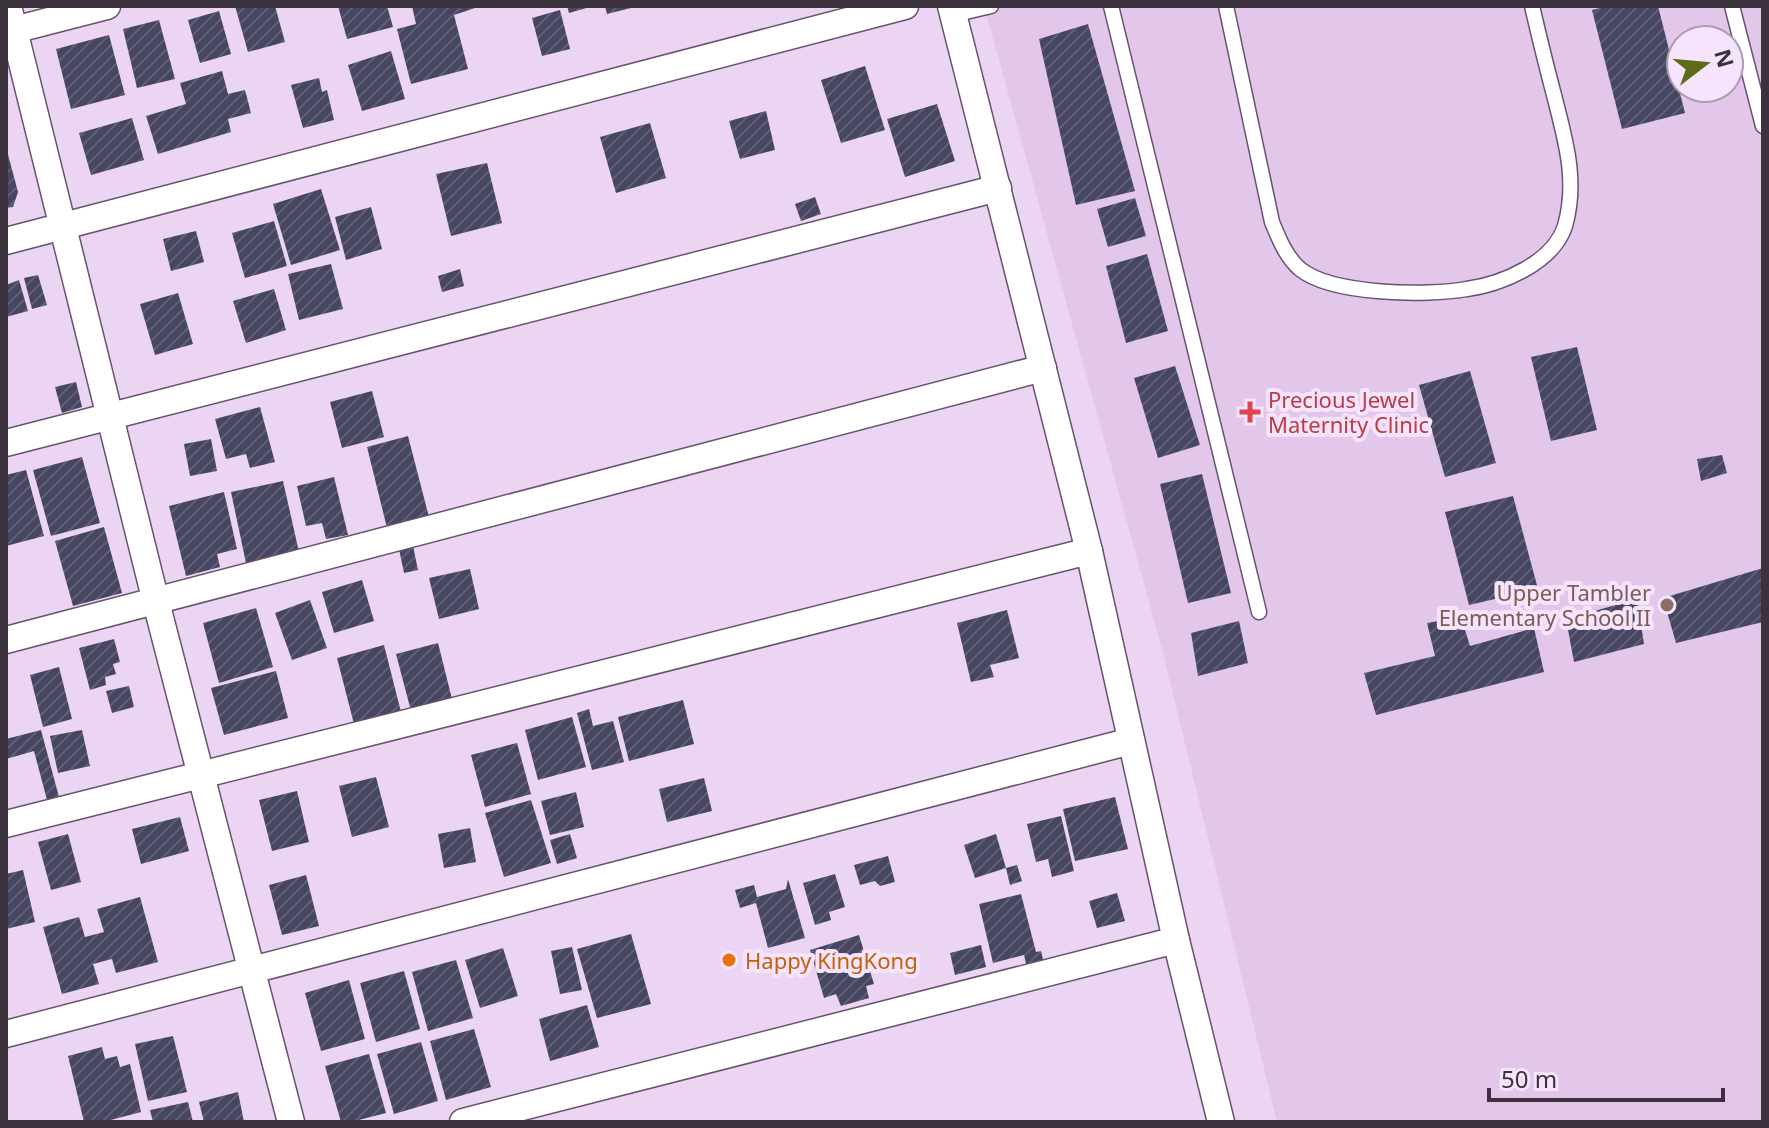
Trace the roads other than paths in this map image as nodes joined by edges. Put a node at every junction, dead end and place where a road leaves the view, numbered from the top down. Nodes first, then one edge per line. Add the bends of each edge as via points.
1 (107, 6) edge
2 (905, 6) edge
3 (991, 6) edge
4 (1111, 6) edge
5 (1226, 6) edge
6 (1532, 6) edge
7 (1732, 6) edge
8 (952, 11) edge
9 (9, 23) edge
10 (1763, 126) edge
11 (998, 188) junction
12 (64, 226) junction
13 (6, 241) edge
14 (1043, 368) junction
15 (109, 416) junction
16 (6, 443) edge
17 (1089, 551) junction
18 (156, 602) junction
19 (1259, 612) dead end
20 (6, 640) edge
21 (1131, 741) junction
22 (201, 773) junction
23 (6, 824) edge
24 (1176, 940) junction
25 (252, 969) junction
26 (6, 1034) edge
27 (1214, 1120) edge
28 (291, 1122) edge
29 (463, 1122) edge

1 - 9 street
2 - 12 street
3 - 8 lane
4 - 19 lane
5 - 6 lane via 1272,222 1282,247 1301,269 1328,281 1365,291 1422,291 1467,289 1513,275 1544,257 1564,230 1571,163
7 - 10 lane
8 - 11 street
9 - 12 street
11 - 14 street
11 - 15 street
12 - 13 street
12 - 15 street
14 - 17 street
14 - 18 street
15 - 16 street
15 - 18 street
17 - 21 street
17 - 22 street
18 - 20 street
18 - 22 street
21 - 24 street
21 - 25 street
22 - 23 street
22 - 25 street
24 - 27 street
24 - 29 street
25 - 26 street
25 - 28 street

